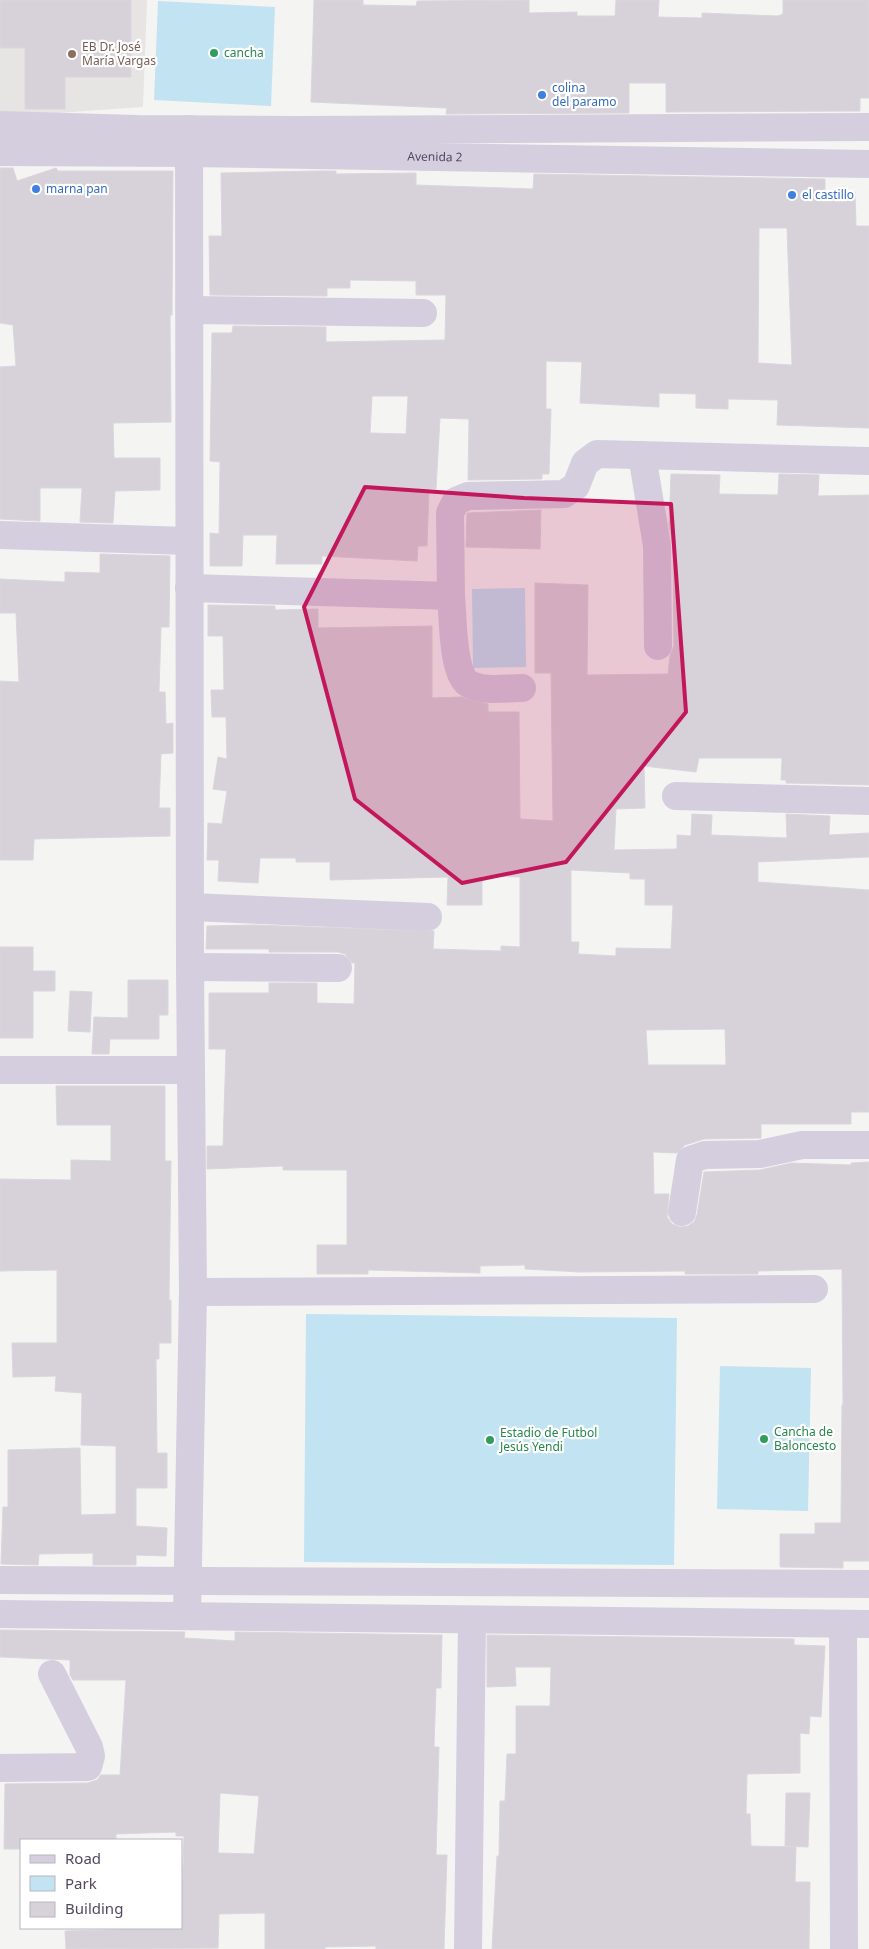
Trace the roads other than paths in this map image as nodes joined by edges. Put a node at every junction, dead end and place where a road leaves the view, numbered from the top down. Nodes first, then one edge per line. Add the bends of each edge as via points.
1 (0, 126) edge
2 (869, 127) edge
3 (189, 141) junction
4 (0, 152) edge
5 (869, 164) edge
6 (190, 310) junction
7 (423, 313) dead end
8 (642, 455) junction
9 (869, 461) edge
10 (0, 535) edge
11 (188, 542) junction
12 (190, 588) junction
13 (451, 596) junction
14 (658, 646) dead end
15 (522, 688) dead end
16 (676, 796) dead end
17 (869, 800) edge
18 (191, 907) junction
19 (428, 917) dead end
20 (190, 967) junction
21 (338, 968) dead end
22 (0, 1070) edge
23 (191, 1070) junction
24 (869, 1145) edge
25 (682, 1212) dead end
26 (814, 1289) dead end
27 (193, 1292) junction
28 (0, 1580) edge
29 (187, 1581) junction
30 (869, 1584) edge
31 (0, 1614) edge
32 (188, 1616) junction
33 (472, 1620) junction
34 (856, 1624) edge
35 (52, 1674) dead end
36 (0, 1768) edge
37 (468, 1949) edge
38 (844, 1949) edge

1 - 3 street, Avenida 2
2 - 3 street, Avenida 2
3 - 4 street, Avenida 2
3 - 5 street, Avenida 2
3 - 6 street
6 - 7 street
6 - 11 street
8 - 9 street
8 - 13 street via 597,454 585,463 576,486 564,494 468,496 456,501 450,513
8 - 14 street via 657,546
10 - 11 street
11 - 12 street
12 - 13 street
12 - 18 street
13 - 15 street via 457,670 466,683 482,688
16 - 17 street
18 - 19 street
18 - 20 street
20 - 21 street
20 - 23 street
22 - 23 street
23 - 27 street
24 - 25 street via 802,1145 760,1154 705,1155 690,1160
26 - 27 street
27 - 29 street
28 - 29 street
29 - 30 street
29 - 32 street
31 - 32 street
32 - 33 street
33 - 34 street
33 - 37 street
34 - 38 street
35 - 36 street via 89,1747 88,1767

